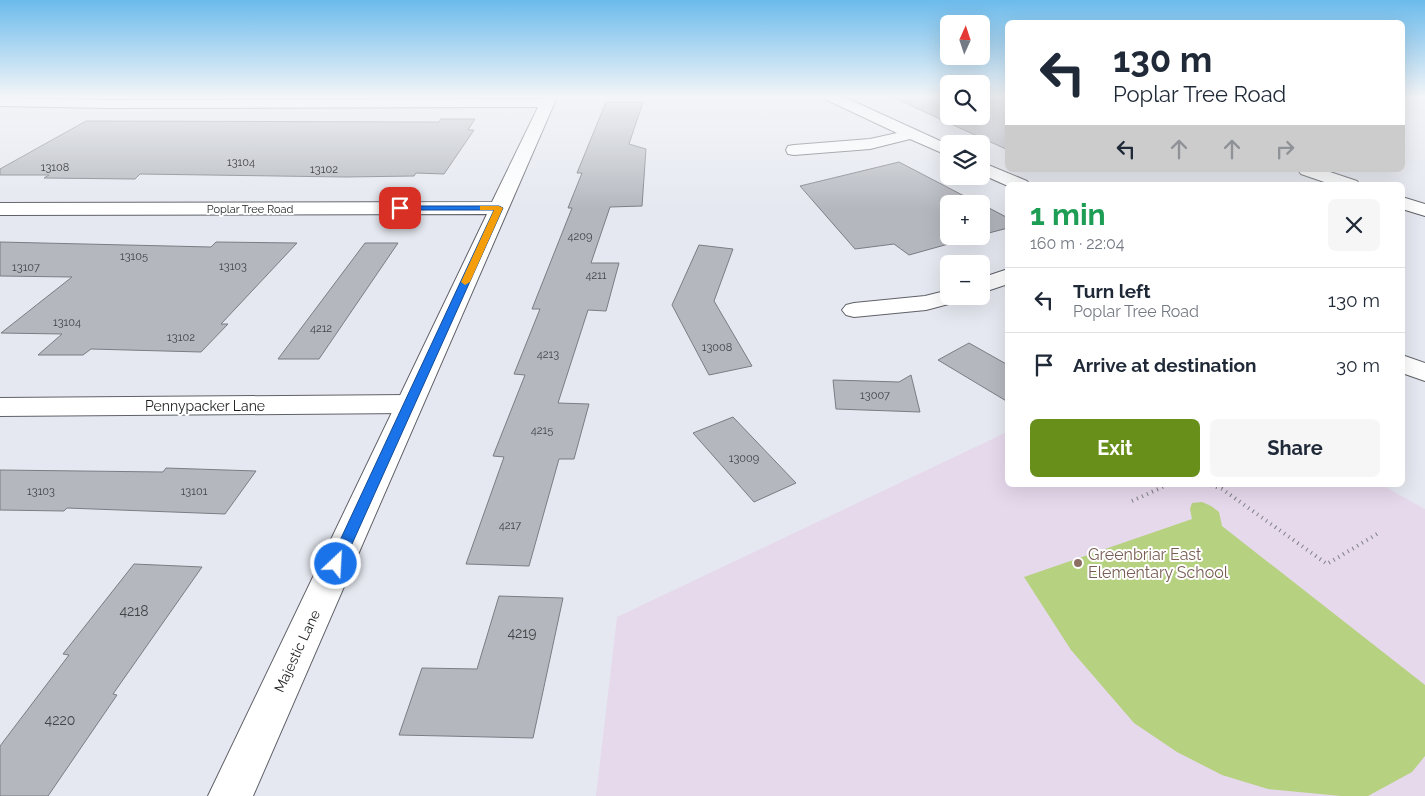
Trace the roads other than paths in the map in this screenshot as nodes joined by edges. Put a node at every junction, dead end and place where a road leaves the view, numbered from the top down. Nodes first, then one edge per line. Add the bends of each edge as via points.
1 (533, 134) edge
2 (912, 134) joint
3 (940, 148) edge
4 (794, 150) dead end
5 (990, 171) edge
6 (1313, 172) edge
7 (1014, 182) edge
8 (1342, 182) edge
9 (1405, 204) edge
10 (499, 208) junction
11 (0, 209) edge
12 (1425, 210) edge
13 (1005, 277) edge
14 (990, 283) edge
15 (940, 299) edge
16 (854, 310) dead end
17 (1405, 364) edge
18 (1425, 373) edge
19 (409, 404) junction
20 (0, 407) edge
21 (230, 796) edge

1 - 10 street, Majestic Lane
2 - 3 street
2 - 4 street via 870,144
5 - 7 street
6 - 8 street
9 - 12 street
10 - 11 street, Poplar Tree Road
10 - 19 street, Majestic Lane
13 - 14 street
15 - 16 street
17 - 18 street
19 - 20 street, Pennypacker Lane
19 - 21 street, Majestic Lane

